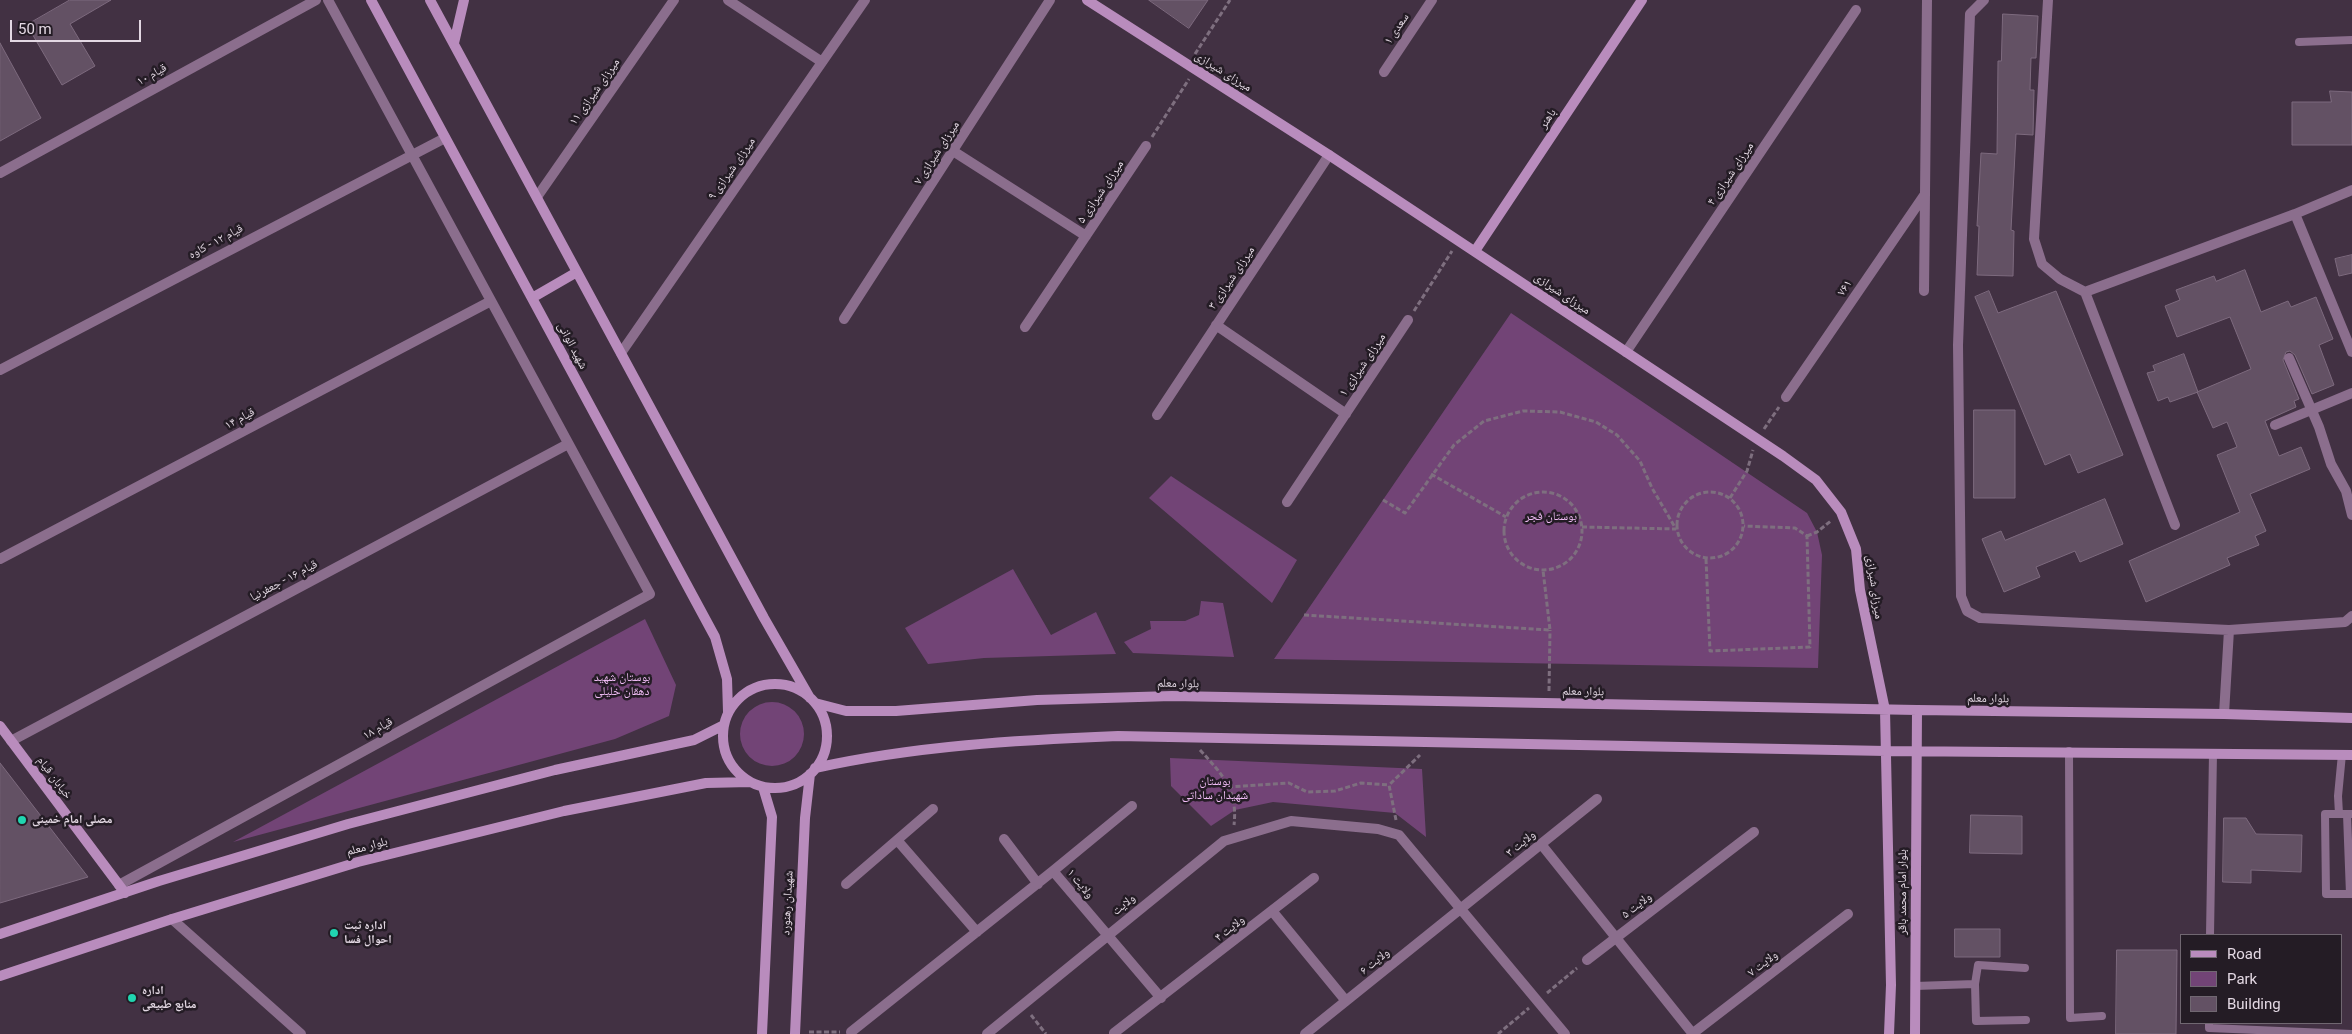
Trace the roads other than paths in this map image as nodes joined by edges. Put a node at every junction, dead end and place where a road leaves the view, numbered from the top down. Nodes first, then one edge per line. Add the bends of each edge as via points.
1 (316, 0) edge
2 (328, 0) edge
3 (370, 0) edge
4 (430, 0) edge
5 (464, 0) edge
6 (674, 0) edge
7 (728, 0) edge
8 (865, 0) edge
9 (1050, 0) edge
10 (1086, 0) edge
11 (1432, 0) edge
12 (1642, 0) edge
13 (1927, 0) edge
14 (1984, 0) edge
15 (2048, 0) edge
16 (1856, 10) dead end
17 (2352, 40) edge
18 (2299, 42) dead end
19 (454, 43) junction
20 (822, 62) junction
21 (1384, 72) dead end
22 (445, 138) junction
23 (1146, 146) road end
24 (953, 151) junction
25 (411, 154) junction
26 (1329, 155) junction
27 (0, 173) edge
28 (2352, 190) edge
29 (1925, 194) junction
30 (537, 197) junction
31 (2295, 214) junction
32 (1086, 236) junction
33 (1474, 251) junction
34 (577, 272) junction
35 (1924, 292) dead end
36 (2085, 292) junction
37 (532, 298) junction
38 (491, 301) junction
39 (844, 319) dead end
40 (1408, 320) road end
41 (1216, 325) junction
42 (1025, 327) dead end
43 (1626, 352) junction
44 (2352, 352) edge
45 (621, 353) junction
46 (2289, 358) dead end
47 (0, 370) edge
48 (2352, 393) edge
49 (1786, 397) road end
50 (2311, 409) junction
51 (1346, 414) junction
52 (1157, 415) dead end
53 (2275, 425) dead end
54 (568, 444) junction
55 (1287, 502) dead end
56 (2352, 515) edge
57 (2175, 526) dead end
58 (0, 559) edge
59 (2352, 616) edge
60 (2229, 630) junction
61 (812, 700) junction
62 (1884, 710) junction
63 (1917, 710) junction
64 (728, 712) junction
65 (2224, 714) junction
66 (2352, 718) edge
67 (724, 725) junction
68 (0, 726) edge
69 (11, 740) junction
70 (1917, 750) junction
71 (1886, 751) junction
72 (2068, 751) junction
73 (2213, 753) junction
74 (2347, 754) edge
75 (813, 771) junction
76 (750, 782) junction
77 (763, 787) junction
78 (1597, 799) dead end
79 (1132, 806) dead end
80 (933, 809) dead end
81 (2346, 814) edge
82 (1754, 832) dead end
83 (1004, 839) dead end
84 (897, 840) junction
85 (1541, 844) junction
86 (1053, 871) junction
87 (1314, 878) dead end
88 (846, 884) dead end
89 (1038, 884) junction
90 (122, 889) junction
91 (2351, 894) edge
92 (1460, 908) junction
93 (1273, 912) junction
94 (1848, 914) dead end
95 (172, 919) junction
96 (977, 932) junction
97 (0, 934) edge
98 (2210, 934) edge
99 (1107, 936) junction
100 (1616, 938) junction
101 (1587, 960) road end
102 (2026, 968) dead end
103 (0, 976) edge
104 (1975, 984) junction
105 (1915, 986) junction
106 (1160, 998) junction
107 (1346, 1001) junction
108 (2102, 1016) dead end
109 (2026, 1020) dead end
110 (2209, 1024) edge
111 (850, 1032) road end
112 (795, 1033) edge
113 (1114, 1033) edge
114 (301, 1034) edge
115 (762, 1034) edge
116 (987, 1034) edge
117 (1305, 1034) edge
118 (1565, 1034) edge
119 (1693, 1034) edge
120 (1889, 1034) edge
121 (1915, 1034) edge
122 (2352, 1034) edge

1 - 27 street, قیام ۱۰
2 - 25 street
3 - 22 main road, شهید الوانی
4 - 19 main road
5 - 19 main road
6 - 30 street, میرزای شیرازی ۱۱
7 - 20 street
8 - 20 street, میرزای شیرازی ۹
9 - 24 street, میرزای شیرازی ۷
10 - 26 main road, میرزای شیرازی
11 - 21 street, سعدی ۱
12 - 33 main road, باهنر
13 - 29 street
14 - 60 street via 1970,14 1958,345 1960,596 1967,611 1980,618
15 - 36 street via 2034,239 2042,264 2060,279
16 - 43 street, میرزای شیرازی ۴
17 - 18 lane
19 - 30 main road
20 - 45 street, میرزای شیرازی ۹
22 - 25 street, قیام ۱۲ - کاوه
22 - 37 main road, شهید الوانی
23 - 32 street, میرزای شیرازی ۵
24 - 32 street
24 - 39 street, میرزای شیرازی ۷
25 - 38 street
25 - 47 street, قیام ۱۲ - کاوه
26 - 33 main road, میرزای شیرازی
26 - 41 street, میرزای شیرازی ۳
28 - 31 street
29 - 35 street
29 - 49 street, ۷۶۱
30 - 34 main road
31 - 36 street
31 - 44 street
32 - 42 street, میرزای شیرازی ۵
33 - 43 main road, میرزای شیرازی
34 - 37 main road
34 - 45 main road
36 - 57 street
37 - 64 main road, شهید الوانی via 715,638 728,679
38 - 54 street
38 - 58 street, قیام ۱۴
40 - 51 street, میرزای شیرازی ۱
41 - 51 street
41 - 52 street, میرزای شیرازی ۳
43 - 62 main road, میرزای شیرازی via 1816,480 1841,512 1856,549 1860,590
45 - 61 main road via 764,618
46 - 50 street
48 - 50 street
50 - 53 street
50 - 56 street via 2331,464 2346,491
51 - 55 street, میرزای شیرازی ۱
54 - 69 street, قیام ۱۶ - جعفرنیا
54 - 90 street, قیام ۱۸ via 650,594
59 - 60 street via 2345,622
60 - 65 street
61 - 62 main road, بلوار معلم via 846,711 896,711 1117,696
61 - 64 main road via 799,690 772,684 746,692
61 - 75 main road via 824,720 827,734 826,747
62 - 63 main road, بلوار معلم
62 - 71 main road, میرزای شیرازی
63 - 65 main road, بلوار معلم
63 - 70 main road, بلوار امام محمد باقر
64 - 67 main road
65 - 66 main road, بلوار معلم
67 - 76 main road via 722,738 730,764
67 - 90 main road via 686,742 555,770 348,824
68 - 69 main road, خیابان قیام
69 - 90 main road, خیابان قیام
70 - 71 main road
70 - 72 main road
70 - 105 main road, بلوار امام محمد باقر
71 - 75 main road via 1108,736 970,745 882,755
71 - 120 main road, بلوار امام محمد باقر via 1891,985
72 - 73 main road
72 - 108 lane via 2070,1018
73 - 74 main road
73 - 98 lane
74 - 81 lane via 2338,796
75 - 77 main road via 790,786
75 - 112 main road, شهیدان رهنورد via 805,818
76 - 77 main road
76 - 95 main road, بلوار معلم via 706,782 564,811 358,862
77 - 115 main road, شهیدان رهنورد via 772,816
78 - 85 street, ولایت ۳
79 - 86 street
80 - 84 street
81 - 91 lane
81 - 91 lane via 2325,814 2326,894
82 - 100 street, ولایت ۵
83 - 89 street
84 - 88 street
84 - 96 street
85 - 92 street, ولایت ۳
85 - 100 street
86 - 89 street
86 - 99 street, ولایت ۱
87 - 93 street, ولایت ۴
89 - 96 street
90 - 97 main road
92 - 99 street, ولایت via 1399,835 1378,828 1291,821 1224,841
92 - 107 street, ولایت ۶
92 - 118 street
93 - 106 street, ولایت ۴
93 - 107 street
94 - 119 street, ولایت ۷
95 - 103 main road, بلوار معلم
95 - 114 street
96 - 111 street
99 - 106 street
99 - 116 street, ولایت
100 - 101 street, ولایت ۵
100 - 119 street
102 - 104 lane via 1978,965
104 - 105 lane
104 - 109 lane via 1976,1021
105 - 121 main road, بلوار امام محمد باقر
106 - 113 street, ولایت ۴
107 - 117 street, ولایت ۶
110 - 122 lane via 2209,1028

